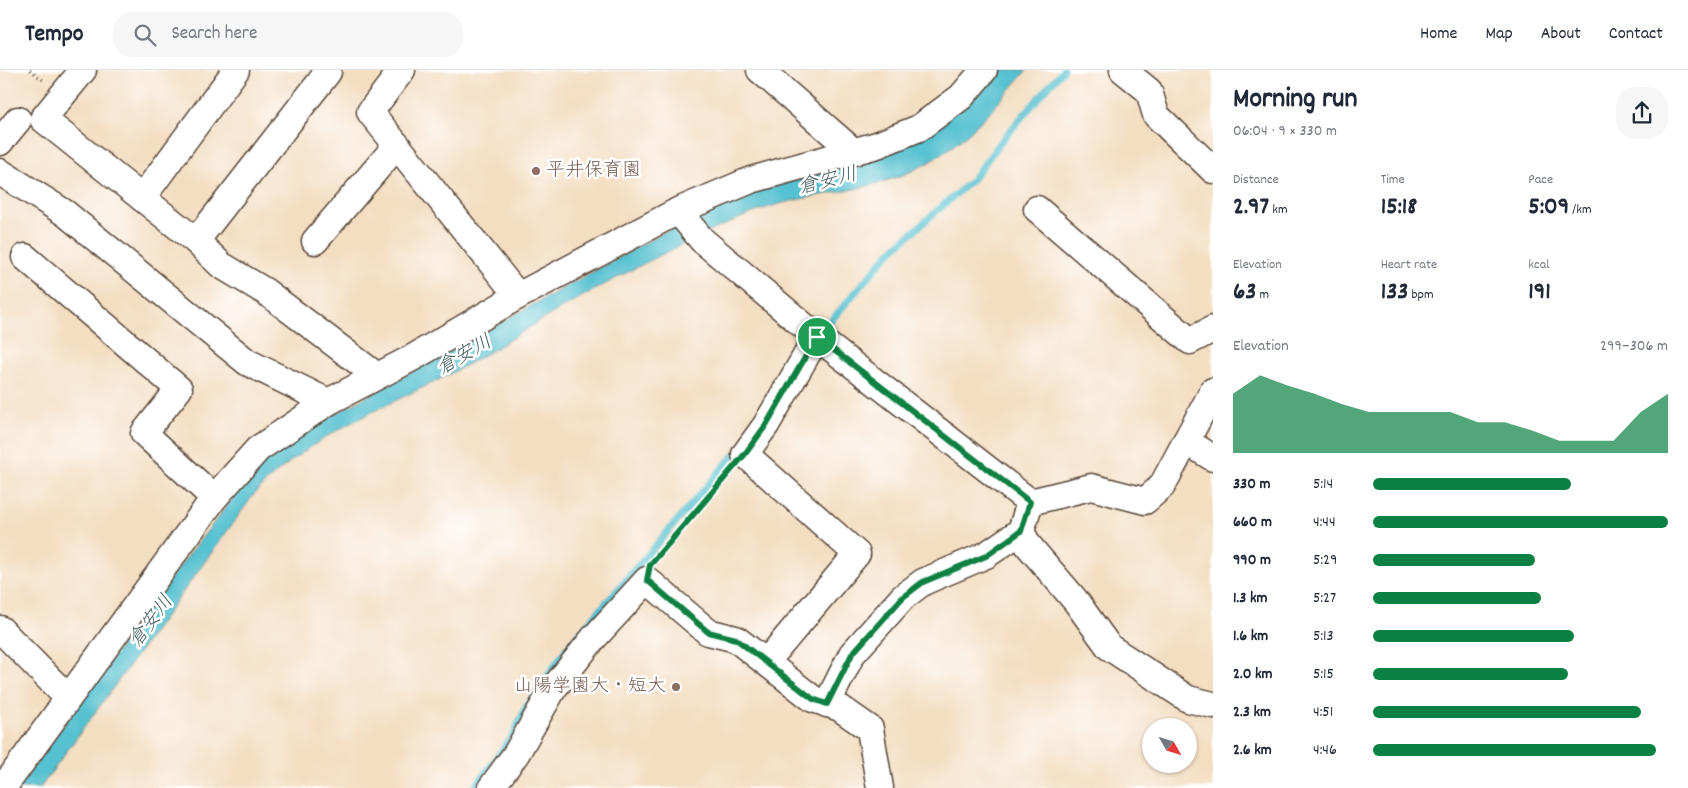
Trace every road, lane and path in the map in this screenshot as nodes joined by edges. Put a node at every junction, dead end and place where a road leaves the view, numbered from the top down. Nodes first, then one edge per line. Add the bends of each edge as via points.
1 (83, 70) edge
2 (236, 70) edge
3 (325, 70) edge
4 (402, 70) edge
5 (760, 70) edge
6 (984, 70) edge
7 (1124, 70) edge
8 (18, 120) dead end
9 (0, 142) edge
10 (397, 145) junction
11 (854, 152) junction
12 (1213, 170) edge
13 (0, 172) edge
14 (142, 198) junction
15 (1037, 209) dead end
16 (681, 215) junction
17 (316, 241) dead end
18 (196, 242) junction
19 (25, 257) dead end
20 (518, 296) junction
21 (1213, 329) edge
22 (817, 337) junction
23 (377, 376) junction
24 (1213, 391) edge
25 (328, 402) junction
26 (1186, 441) junction
27 (745, 454) junction
28 (1213, 458) edge
29 (214, 498) junction
30 (1030, 502) junction
31 (1021, 531) junction
32 (647, 580) junction
33 (0, 629) edge
34 (766, 661) junction
35 (68, 698) junction
36 (827, 704) junction
37 (1213, 705) edge
38 (3, 788) edge
39 (491, 788) edge
40 (880, 788) edge

1 - 14 street via 43,120
2 - 14 street
3 - 18 street via 328,72
4 - 10 street via 370,112
5 - 11 street
6 - 11 street via 961,97 918,128
7 - 12 street via 1149,91 1156,115
8 - 9 street
10 - 17 street
10 - 20 street
11 - 16 street via 751,180
13 - 25 street via 65,213 247,362
14 - 18 street
15 - 21 street via 1190,341
16 - 20 street
16 - 22 street via 702,240
18 - 23 street via 221,265 266,292
19 - 29 street via 179,389 144,433
20 - 23 street
22 - 27 street via 766,425
22 - 30 street
23 - 25 street
24 - 26 street
25 - 29 street via 258,449
26 - 28 street
26 - 30 street via 1162,486 1145,501 1091,486
27 - 32 path via 650,565
27 - 34 street via 857,554
29 - 35 street
30 - 31 street
31 - 36 street via 986,556 923,582 903,597 852,654
31 - 37 street via 1028,545 1109,646 1188,699
32 - 34 street via 708,632 736,639
32 - 39 street via 553,689 516,754
33 - 35 street
34 - 36 street via 813,699
35 - 38 street
36 - 40 street via 840,708 870,729

